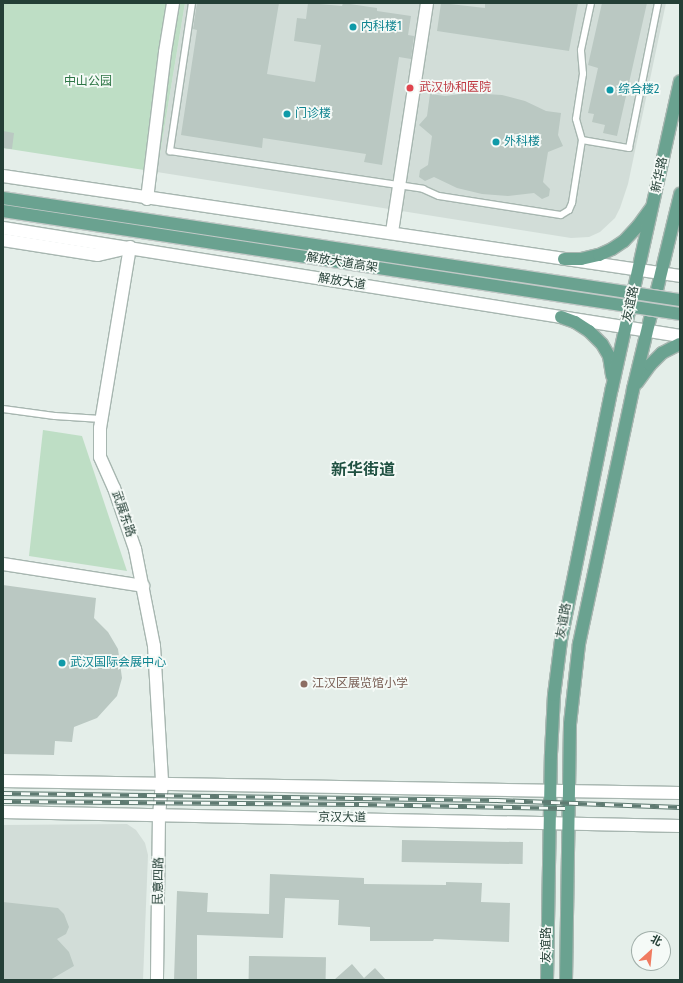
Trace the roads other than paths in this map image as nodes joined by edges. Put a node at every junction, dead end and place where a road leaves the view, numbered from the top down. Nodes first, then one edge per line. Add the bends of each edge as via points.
1 (173, 3) edge
2 (192, 3) edge
3 (427, 3) edge
4 (591, 3) edge
5 (658, 3) edge
6 (680, 81) edge
7 (582, 140) junction
8 (3, 176) edge
9 (398, 185) junction
10 (680, 194) edge
11 (3, 198) edge
12 (147, 199) junction
13 (654, 204) junction
14 (3, 211) edge
15 (676, 213) junction
16 (3, 228) edge
17 (680, 228) edge
18 (392, 232) junction
19 (3, 240) edge
20 (130, 247) junction
21 (564, 259) junction
22 (639, 270) junction
23 (662, 274) junction
24 (680, 276) edge
25 (680, 300) edge
26 (680, 314) edge
27 (561, 317) junction
28 (626, 328) junction
29 (647, 331) junction
30 (680, 336) edge
31 (680, 344) edge
32 (612, 388) junction
33 (633, 389) junction
34 (3, 409) edge
35 (101, 419) junction
36 (3, 564) edge
37 (143, 586) junction
38 (3, 781) edge
39 (162, 782) junction
40 (550, 790) junction
41 (569, 791) junction
42 (680, 793) edge
43 (3, 812) edge
44 (159, 814) junction
45 (549, 823) junction
46 (568, 823) junction
47 (680, 826) edge
48 (157, 980) edge
49 (547, 980) edge
50 (566, 980) edge

1 - 12 main road
2 - 9 lane via 170,151
3 - 9 main road
4 - 7 lane via 580,50 583,74 576,119
5 - 7 lane via 629,148
6 - 13 main road, 新华路
7 - 9 lane via 572,203 564,215 439,196 423,188
8 - 12 main road
9 - 18 main road
10 - 15 main road, 新华路
11 - 25 main road, 解放大道高架, bridge
12 - 18 main road
13 - 21 main road via 638,226 612,249 582,259
13 - 22 main road, 新华路
14 - 26 main road, 解放大道高架, bridge
15 - 17 main road
15 - 23 main road, 新华路
16 - 20 main road, 解放大道
18 - 21 main road
19 - 20 main road via 98,255
20 - 27 main road, 解放大道
20 - 35 main road, 武展东路
21 - 22 main road
22 - 23 main road
22 - 28 main road, 友谊路
23 - 24 main road
23 - 29 main road, 友谊路
27 - 28 main road, 解放大道
27 - 32 main road via 589,331 602,344 609,356
28 - 29 main road, 解放大道
28 - 32 main road, 友谊路
29 - 30 main road, 解放大道
29 - 33 main road, 友谊路
31 - 33 main road via 662,353
32 - 40 main road, 友谊路 via 561,640 554,695
33 - 41 main road, 友谊路 via 579,644 570,724
34 - 35 lane
35 - 37 main road, 武展东路 via 100,457 114,488 135,549
36 - 37 main road
37 - 39 main road, 武展东路 via 154,646
38 - 39 main road
39 - 40 main road
39 - 44 main road, 民意四路
40 - 41 main road
40 - 45 main road, 友谊路
41 - 42 main road
41 - 46 main road, 友谊路
43 - 44 main road, 京汉大道
44 - 45 main road, 京汉大道
44 - 48 main road, 民意四路
45 - 46 main road, 京汉大道
45 - 49 main road, 友谊路
46 - 47 main road, 京汉大道
46 - 50 main road, 友谊路

